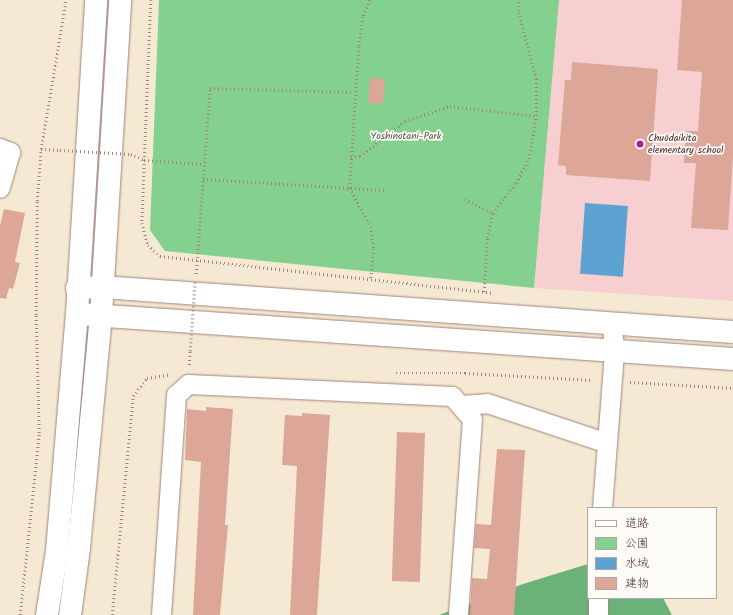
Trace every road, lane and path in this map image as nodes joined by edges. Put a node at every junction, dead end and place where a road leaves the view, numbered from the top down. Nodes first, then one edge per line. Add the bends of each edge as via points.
1 (66, 0) edge
2 (96, 0) edge
3 (120, 0) edge
4 (151, 0) edge
5 (370, 0) edge
6 (519, 0) edge
7 (354, 92) junction
8 (536, 116) junction
9 (0, 148) edge
10 (41, 149) junction
11 (351, 157) junction
12 (144, 160) junction
13 (204, 164) junction
14 (203, 179) junction
15 (0, 188) edge
16 (350, 188) junction
17 (385, 190) dead end
18 (465, 199) dead end
19 (493, 212) junction
20 (197, 261) junction
21 (371, 280) junction
22 (102, 287) junction
23 (77, 288) junction
24 (484, 292) junction
25 (499, 293) dead end
26 (77, 314) junction
27 (100, 315) junction
28 (612, 326) junction
29 (733, 332) edge
30 (614, 353) junction
31 (733, 360) edge
32 (189, 373) dead end
33 (461, 405) junction
34 (607, 443) junction
35 (602, 507) edge
36 (598, 599) edge
37 (20, 615) edge
38 (47, 615) edge
39 (70, 615) edge
40 (161, 615) edge
41 (458, 615) edge
42 (598, 615) edge

1 - 10 path
2 - 23 street
3 - 22 street
4 - 12 path
5 - 7 path via 363,17
6 - 8 path via 518,11 536,79
7 - 11 path
7 - 13 path via 210,88
8 - 11 path via 450,106 405,121 360,156
8 - 19 path via 529,159 516,183
9 - 15 street via 10,152
10 - 12 path, bridge via 131,154
10 - 37 path via 36,308 39,433
11 - 16 path
12 - 13 path
12 - 20 path via 142,223 148,245 160,256
13 - 14 path
14 - 16 path
14 - 20 path
16 - 17 path
16 - 21 path via 371,227 374,249
18 - 19 path
19 - 24 path via 487,238
20 - 21 path
20 - 32 path, bridge
21 - 24 path
22 - 23 street
22 - 27 street
22 - 28 street
23 - 26 street
24 - 25 path
26 - 27 street
26 - 38 street via 57,551
27 - 30 street
27 - 39 street via 80,540
28 - 29 street
28 - 30 street
30 - 31 street
30 - 34 street
33 - 34 street via 487,403
33 - 40 street via 452,396 188,384 176,395
33 - 41 street via 472,419
34 - 35 street
36 - 42 street

